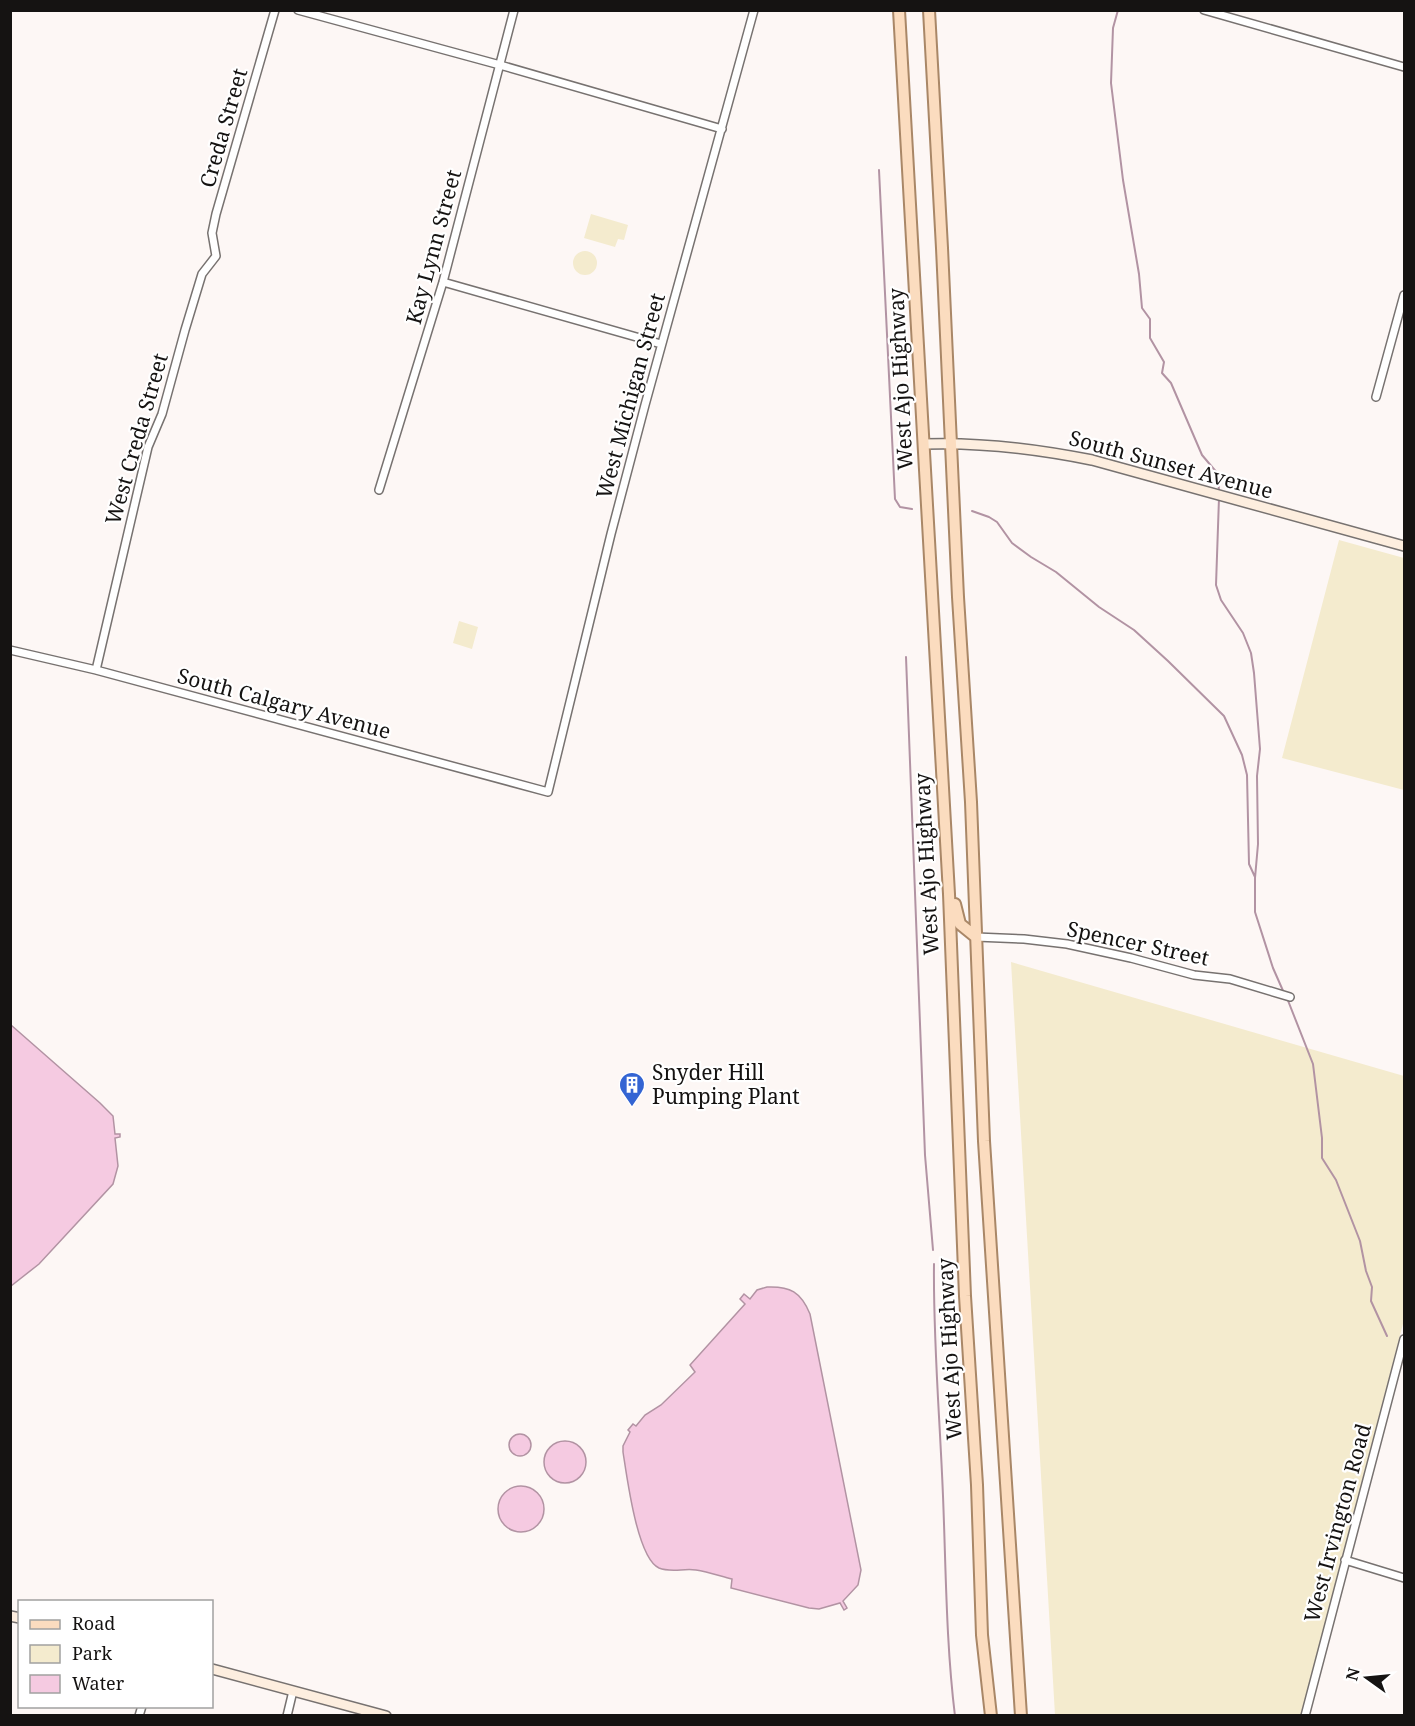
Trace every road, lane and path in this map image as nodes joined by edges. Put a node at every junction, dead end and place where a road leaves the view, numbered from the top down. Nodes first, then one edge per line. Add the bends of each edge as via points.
1 (275, 10) edge
2 (298, 10) edge
3 (514, 10) edge
4 (754, 10) edge
5 (899, 10) edge
6 (929, 10) edge
7 (1204, 10) edge
8 (500, 65) junction
9 (1404, 67) edge
10 (722, 129) junction
11 (216, 256) joint
12 (443, 282) junction
13 (1404, 295) edge
14 (661, 344) junction
15 (1376, 397) dead end
16 (951, 443) junction
17 (924, 444) junction
18 (379, 490) dead end
19 (1404, 546) edge
20 (10, 650) edge
21 (96, 670) junction
22 (548, 792) joint
23 (946, 850) junction
24 (976, 937) junction
25 (1290, 997) dead end
26 (1404, 1339) edge
27 (1345, 1560) junction
28 (1404, 1578) edge
29 (213, 1669) edge
30 (293, 1691) junction
31 (287, 1716) edge
32 (386, 1716) edge
33 (991, 1716) edge
34 (1021, 1716) edge
35 (1305, 1716) edge

1 - 11 street, Creda Street via 216,214 212,233
2 - 8 street
3 - 8 street, Kay Lynn Street
4 - 10 street, West Michigan Street
5 - 17 main road, West Ajo Highway
6 - 16 main road
7 - 9 street
8 - 10 street
8 - 12 street, Kay Lynn Street
10 - 14 street, West Michigan Street
11 - 21 street, West Creda Street via 202,274 162,414 148,447
12 - 14 street
12 - 18 street, Kay Lynn Street
13 - 15 street
14 - 22 street, West Michigan Street
16 - 17 street, South Sunset Avenue
16 - 19 street, South Sunset Avenue via 1092,460
16 - 24 main road
17 - 23 main road, West Ajo Highway
20 - 21 street, South Calgary Avenue
21 - 22 street, South Calgary Avenue
23 - 24 main road via 952,860 955,911 960,924
23 - 33 main road, West Ajo Highway via 982,1635
24 - 25 street, Spencer Street via 1067,944 1194,975 1230,979
24 - 34 main road via 984,1141
26 - 27 street, West Irvington Road
27 - 28 street
27 - 35 street, West Irvington Road
29 - 30 street
30 - 31 street
30 - 32 street

